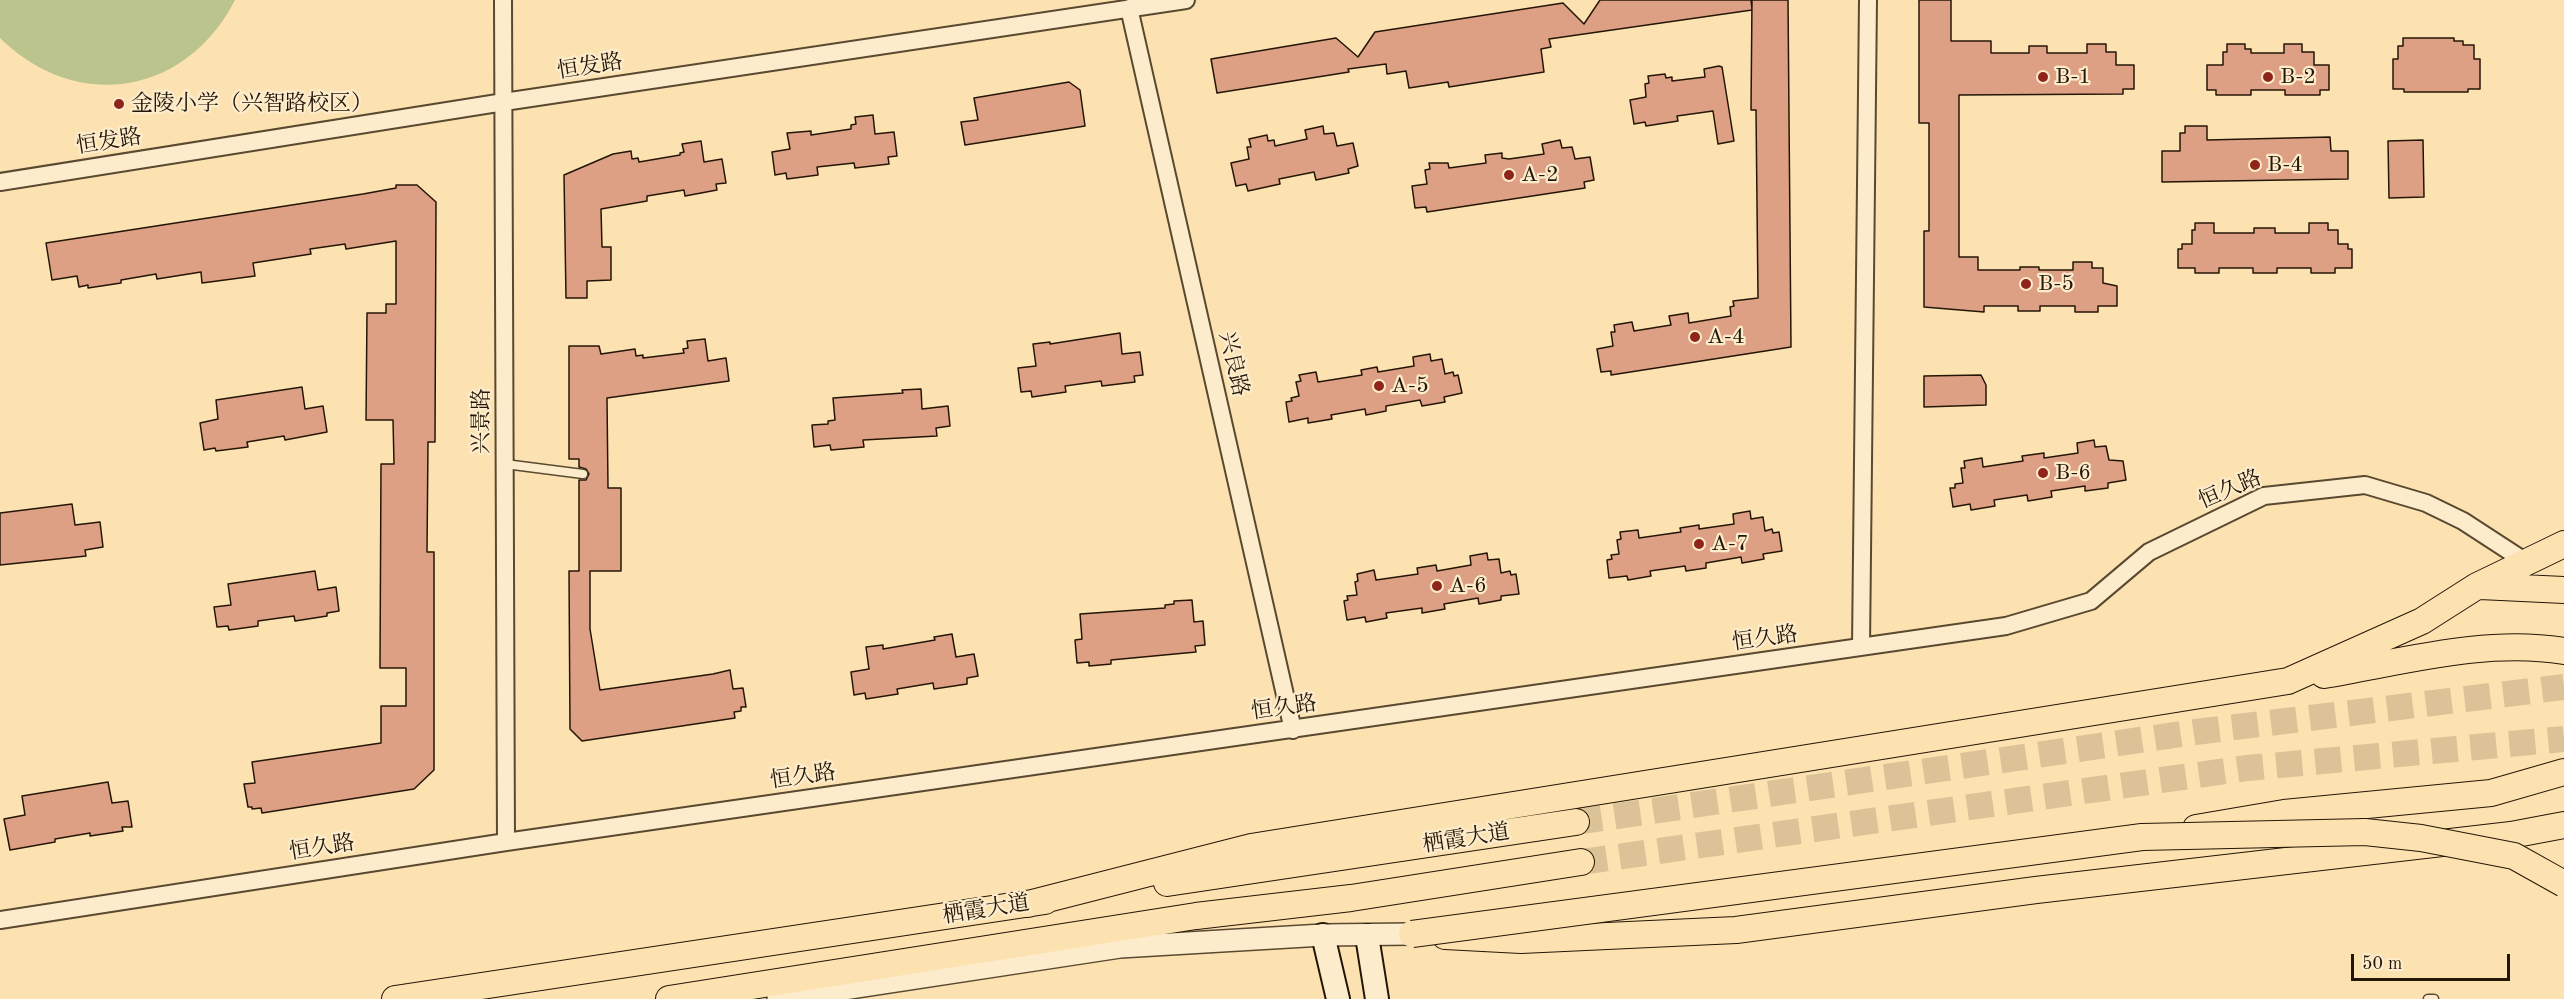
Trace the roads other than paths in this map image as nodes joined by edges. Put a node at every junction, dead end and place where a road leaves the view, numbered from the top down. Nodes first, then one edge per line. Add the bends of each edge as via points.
1 (503, 0) edge
2 (1186, 0) edge
3 (1868, 0) edge
4 (1129, 8) junction
5 (504, 102) junction
6 (0, 182) edge
7 (505, 464) junction
8 (583, 474) dead end
9 (2564, 544) edge
10 (2526, 562) junction
11 (2477, 585) junction
12 (2564, 590) edge
13 (1861, 647) junction
14 (2564, 651) edge
15 (2288, 681) junction
16 (1293, 730) junction
17 (2564, 772) edge
18 (1576, 822) tunnel mouth
19 (2564, 825) edge
20 (2142, 837) junction
21 (506, 843) junction
22 (1581, 861) tunnel mouth
23 (2564, 884) edge
24 (1028, 904) junction
25 (0, 920) edge
26 (1412, 934) junction
27 (1323, 935) junction
28 (1367, 936) junction
29 (395, 999) edge
30 (669, 999) edge
31 (778, 999) edge
32 (1338, 999) edge
33 (1377, 999) edge
34 (2428, 999) edge
35 (2434, 999) edge

1 - 5 street, 兴景路
2 - 4 street, 恒发路
3 - 13 street
4 - 5 street, 恒发路
4 - 16 street, 兴良路
5 - 6 street, 恒发路
5 - 7 street, 兴景路
7 - 8 lane
7 - 21 street, 兴景路
9 - 10 main road
10 - 11 main road
10 - 13 street, 恒久路 via 2463,521 2426,503 2364,485 2264,496 2149,552 2091,601 2006,626
11 - 12 main road
11 - 15 main road via 2422,621
13 - 16 street, 恒久路
14 - 15 main road via 2481,648
15 - 24 main road via 1251,847
16 - 21 street, 恒久路
17 - 20 main road, bridge via 2491,794 2284,813
18 - 24 main road, 栖霞大道
19 - 26 main road via 2500,837 2036,890 1736,930 1521,940
20 - 23 main road, bridge via 2365,832 2421,838 2514,855
20 - 26 main road, bridge
21 - 25 street, 恒久路
22 - 30 main road, 栖霞大道 via 1351,898 1196,916
24 - 29 main road, 栖霞大道
26 - 28 street
27 - 28 street
27 - 31 street via 1120,947
27 - 32 main road
28 - 33 main road
34 - 35 lane

